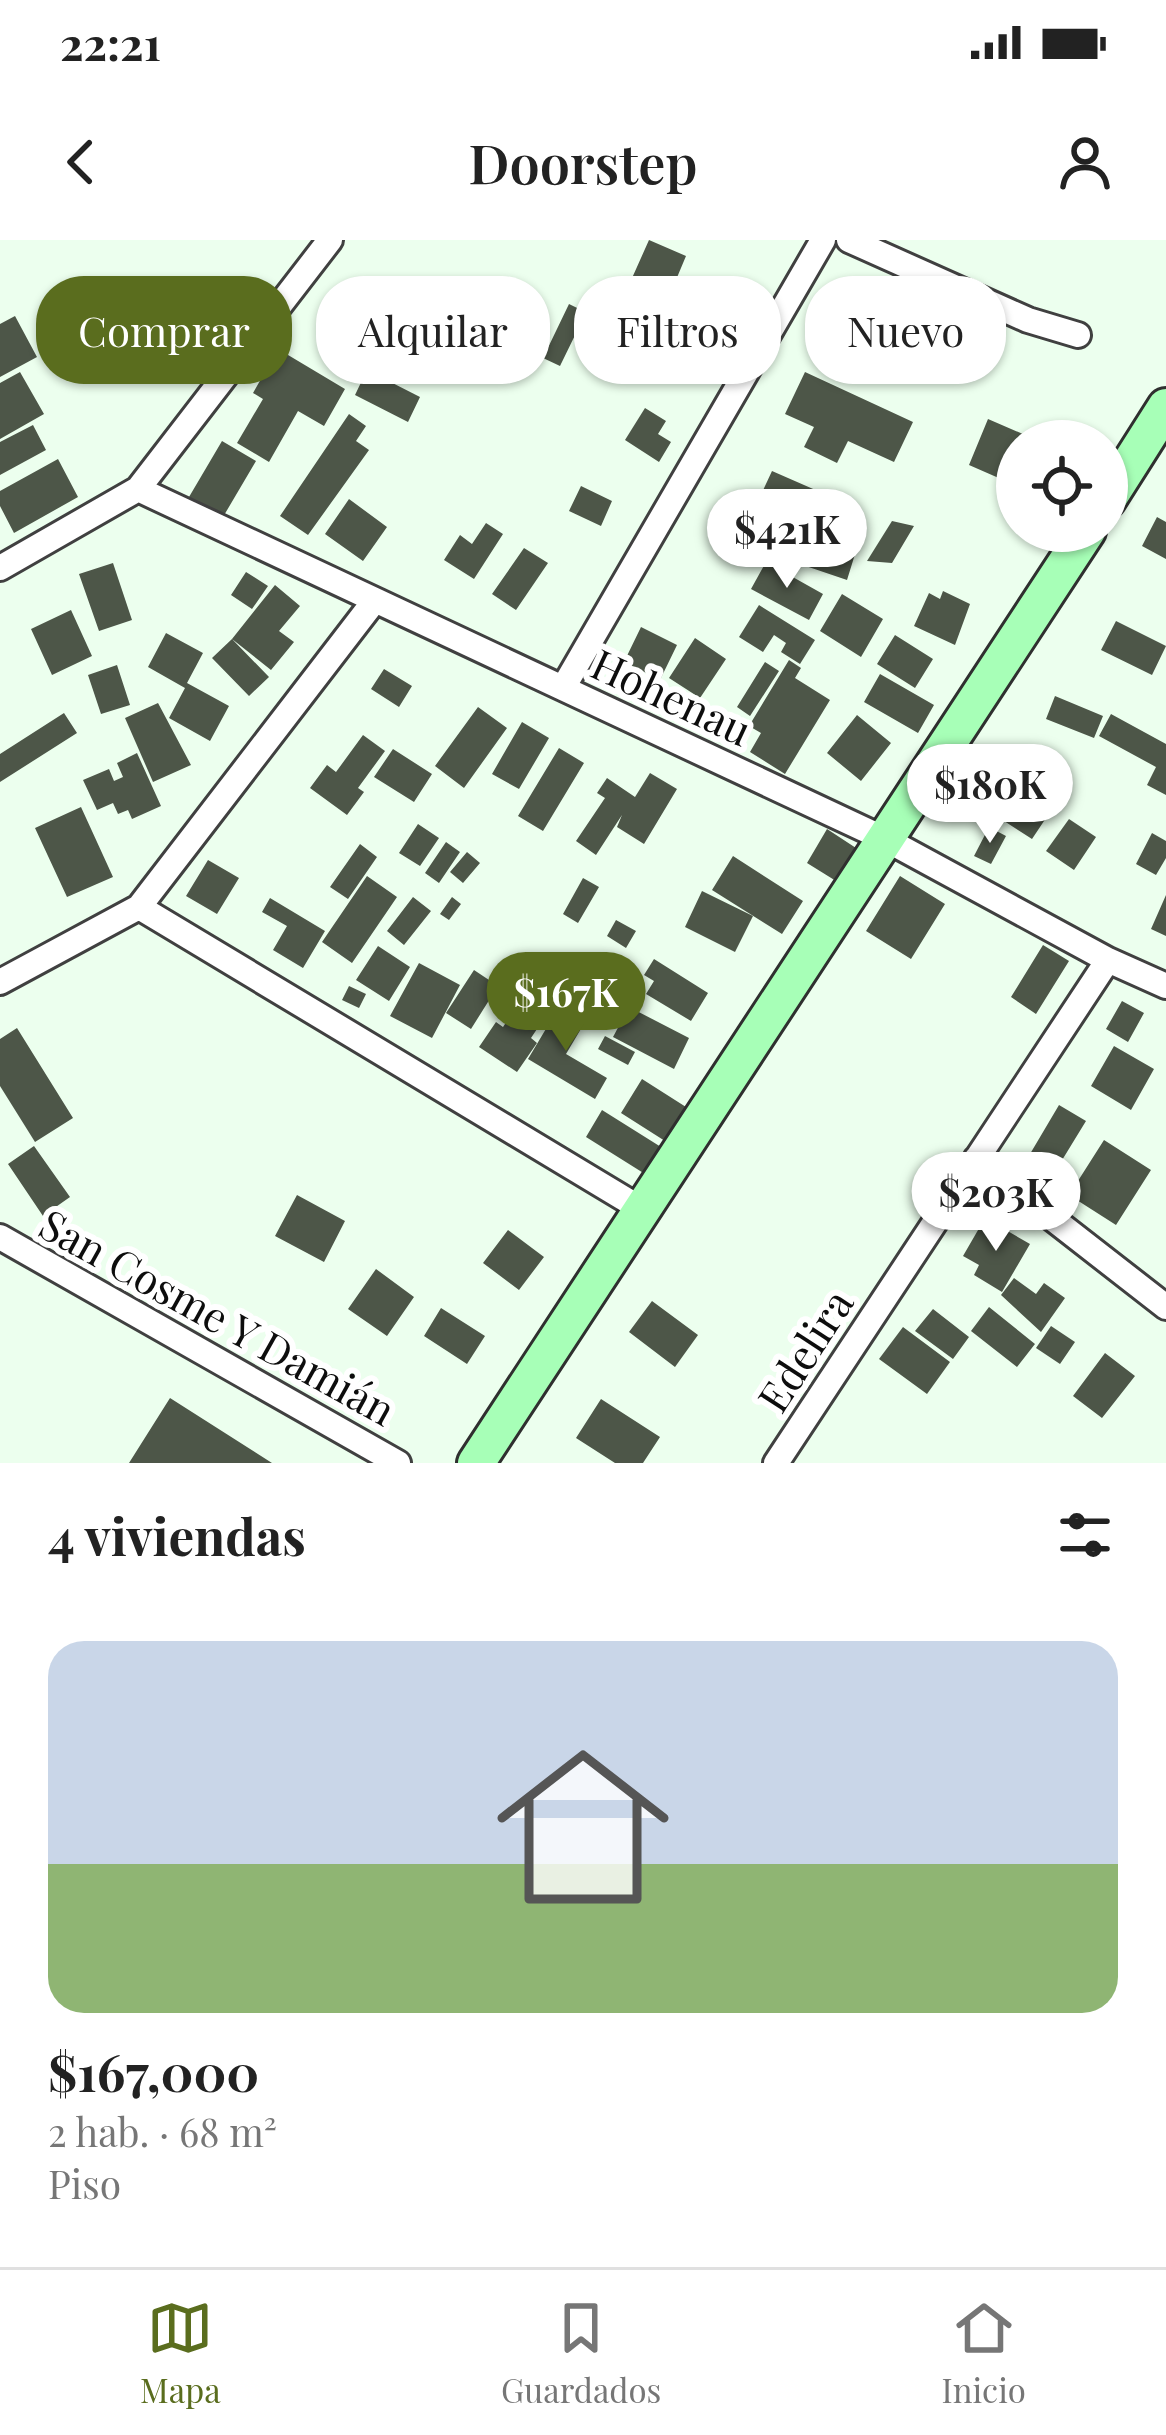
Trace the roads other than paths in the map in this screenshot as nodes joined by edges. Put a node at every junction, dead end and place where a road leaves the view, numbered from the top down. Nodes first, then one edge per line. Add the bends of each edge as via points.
1 (329, 240) edge
2 (823, 240) edge
3 (849, 240) edge
4 (1078, 334) dead end
5 (1166, 407) edge
6 (1128, 467) edge
7 (138, 489) junction
8 (1073, 552) edge
9 (0, 568) edge
10 (375, 600) junction
11 (563, 688) junction
12 (887, 840) junction
13 (139, 907) junction
14 (1108, 960) junction
15 (0, 982) edge
16 (1166, 986) edge
17 (976, 1159) junction
18 (643, 1210) junction
19 (0, 1238) edge
20 (1166, 1306) edge
21 (398, 1463) edge
22 (476, 1463) edge
23 (776, 1463) edge

1 - 7 street
2 - 11 street
3 - 4 street via 1028,320
5 - 6 main road
7 - 9 street
7 - 10 street, Hohenau
8 - 12 main road
10 - 11 street, Hohenau
10 - 13 street
11 - 12 street, Hohenau
12 - 14 street, Hohenau
12 - 18 main road
13 - 15 street
13 - 18 street
14 - 16 street, Hohenau
14 - 17 street, Edelira
17 - 20 street
17 - 23 street, Edelira
18 - 22 main road
19 - 21 street, San Cosme Y Damián

